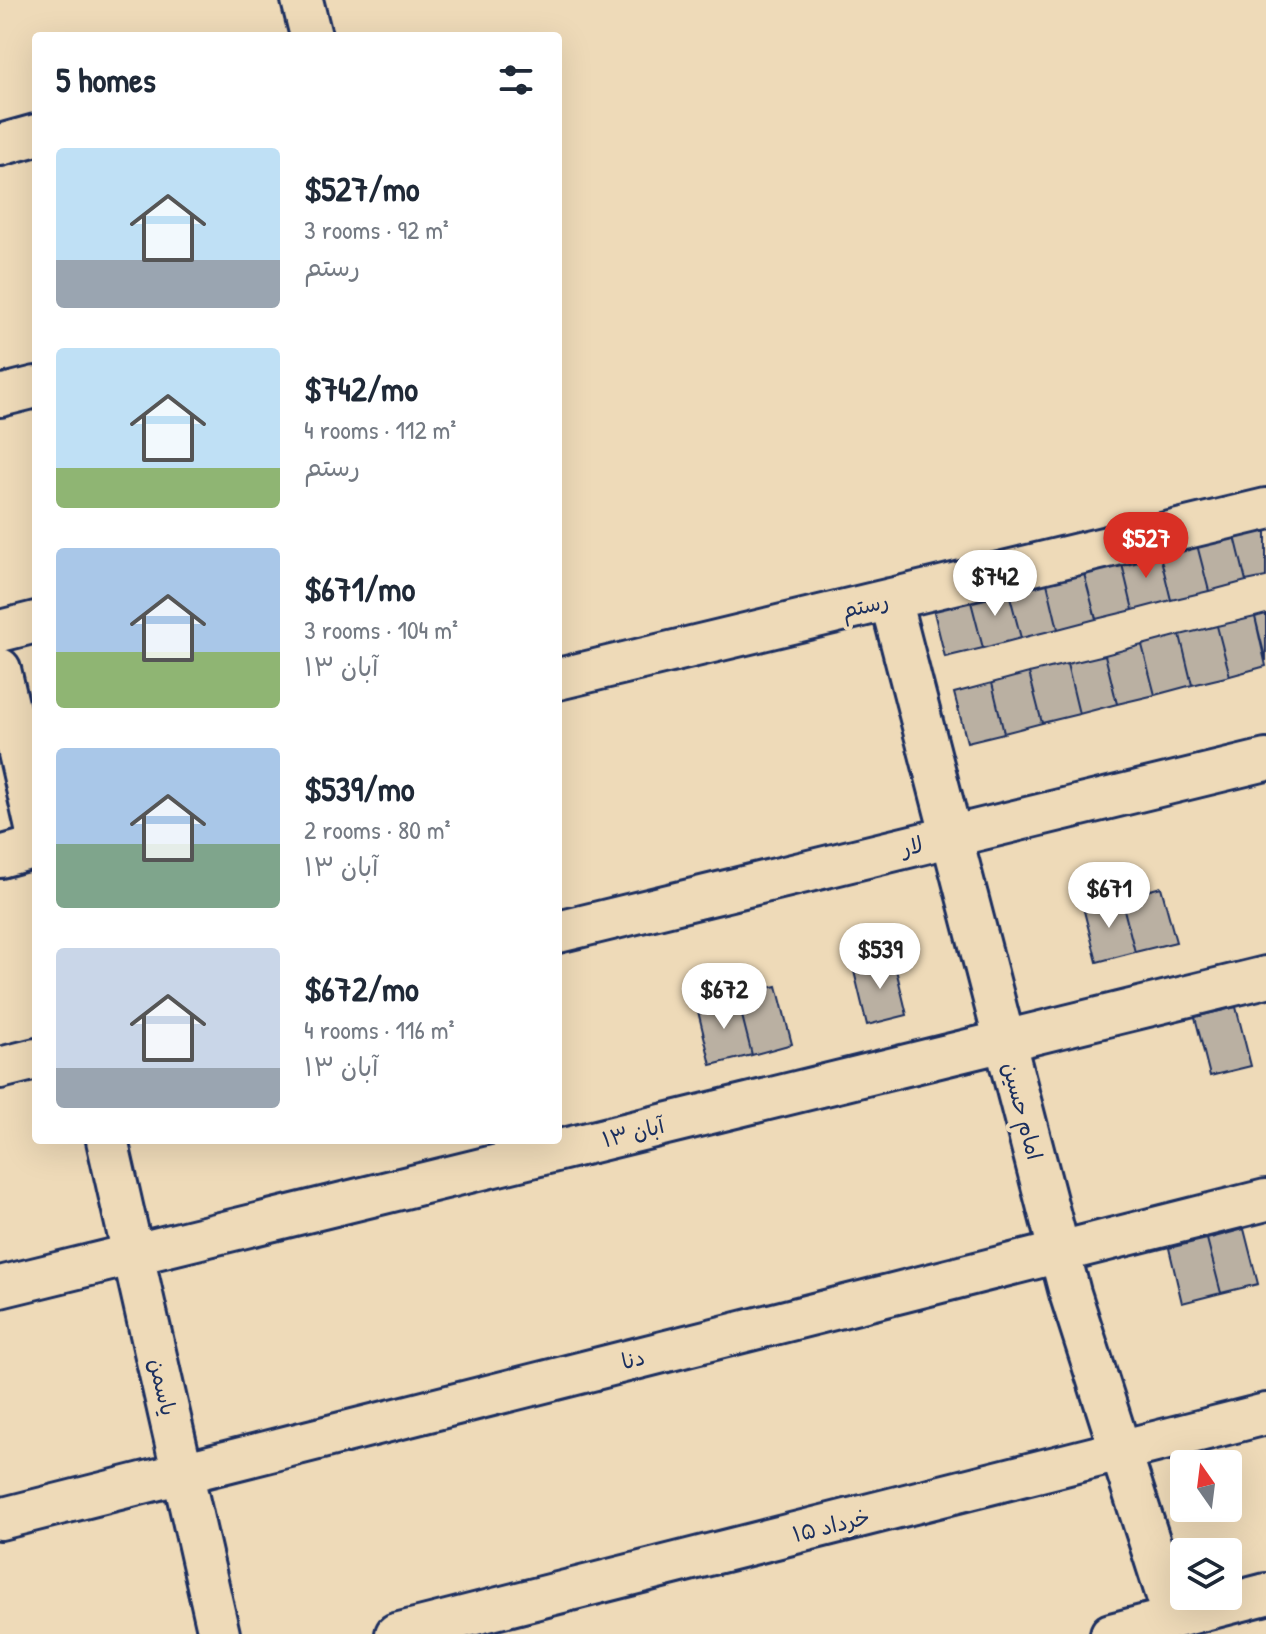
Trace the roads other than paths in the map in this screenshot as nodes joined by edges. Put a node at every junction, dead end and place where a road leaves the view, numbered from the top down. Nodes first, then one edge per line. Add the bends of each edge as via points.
1 (302, 0) edge
2 (310, 32) edge
3 (32, 136) edge
4 (0, 145) edge
5 (32, 388) edge
6 (0, 396) edge
7 (1266, 509) edge
8 (890, 599) junction
9 (32, 623) edge
10 (0, 631) edge
11 (0, 669) edge
12 (562, 678) edge
13 (1266, 760) edge
14 (32, 810) edge
15 (951, 836) junction
16 (32, 848) edge
17 (0, 857) edge
18 (562, 931) edge
19 (1266, 977) edge
20 (1005, 1041) junction
21 (32, 1060) edge
22 (0, 1068) edge
23 (108, 1144) edge
24 (1266, 1200) edge
25 (1060, 1252) junction
26 (133, 1255) junction
27 (0, 1287) edge
28 (1266, 1414) edge
29 (1121, 1451) junction
30 (182, 1473) junction
31 (0, 1519) edge
32 (1266, 1594) edge
33 (1174, 1618) junction
34 (219, 1634) edge
35 (396, 1634) edge
36 (1111, 1634) edge

1 - 2 street
3 - 4 street
5 - 6 street
7 - 8 street, رستم
8 - 12 street, رستم
8 - 15 street, امام حسین
9 - 10 street
11 - 14 street
13 - 15 street, لار
15 - 18 street, لار
15 - 20 street, امام حسین
16 - 17 street
19 - 20 street, ۱۳ آبان
20 - 25 street, امام حسین
20 - 26 street, ۱۳ آبان
21 - 22 street
23 - 26 street, یاسمن
24 - 25 street, دنا
25 - 29 street, امام حسین
25 - 30 street, دنا
26 - 27 street, ۱۳ آبان
26 - 30 street, یاسمن
28 - 29 street, ۱۵ خرداد
29 - 33 street, امام حسین
29 - 35 street, ۱۵ خرداد
30 - 31 street, دنا
30 - 34 street, یاسمن
32 - 33 street
33 - 36 street

